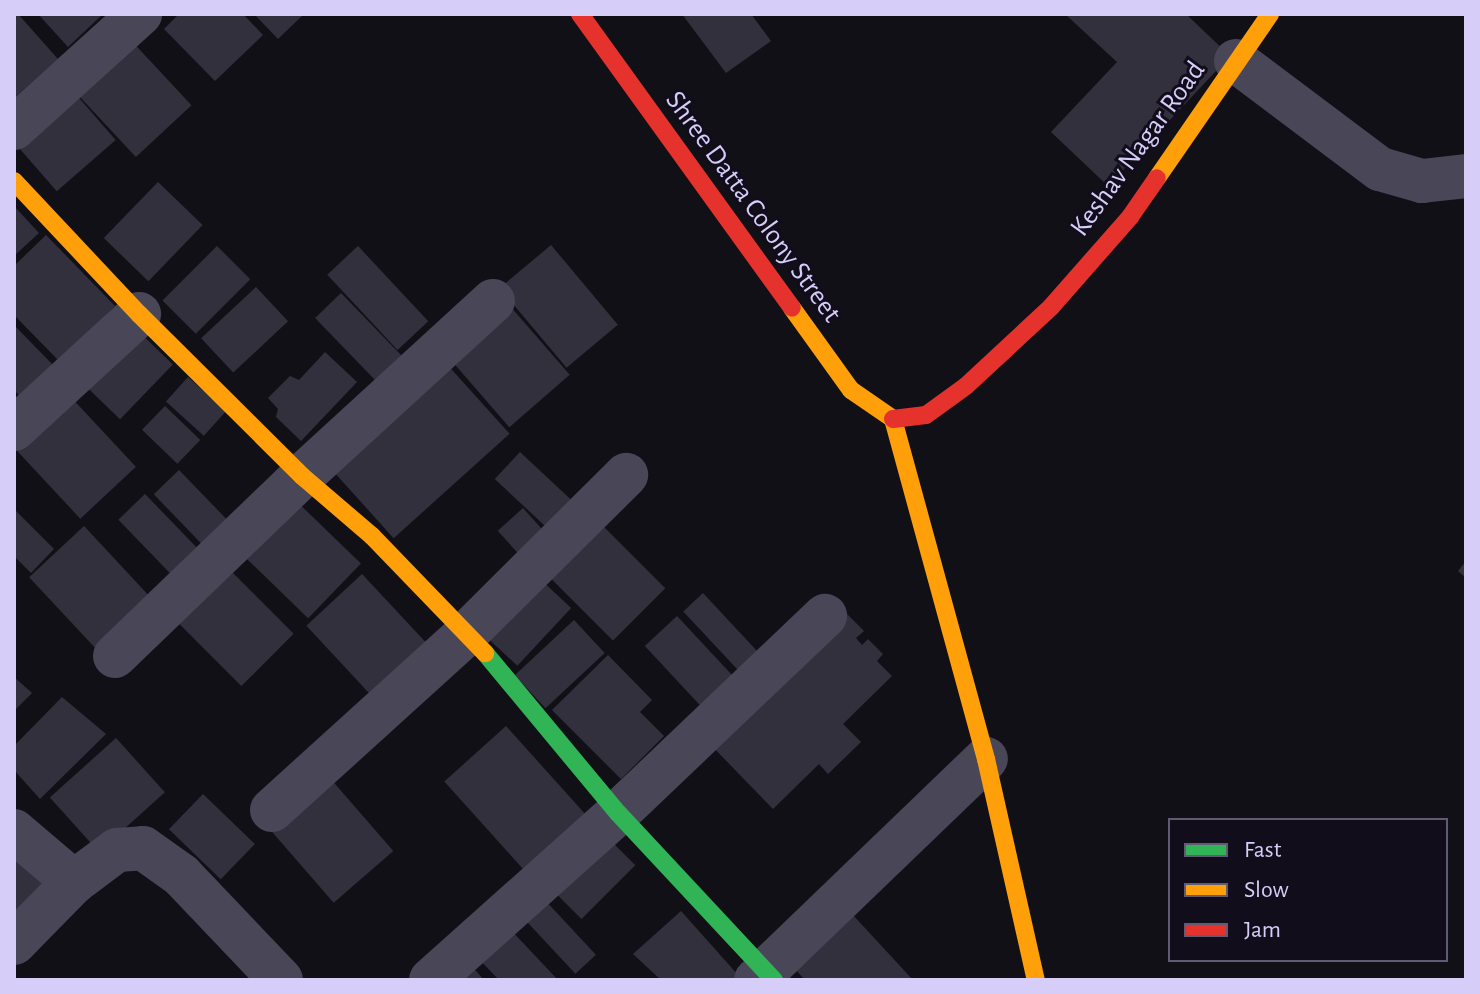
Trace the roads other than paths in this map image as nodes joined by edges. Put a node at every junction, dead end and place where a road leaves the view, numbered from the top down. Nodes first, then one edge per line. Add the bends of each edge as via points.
1 (140, 14) edge
2 (580, 14) edge
3 (1270, 14) edge
4 (1236, 61) junction
5 (14, 128) edge
6 (1466, 176) edge
7 (14, 181) edge
8 (493, 301) dead end
9 (139, 314) junction
10 (893, 419) junction
11 (14, 429) edge
12 (626, 475) dead end
13 (302, 476) junction
14 (825, 616) dead end
15 (468, 632) junction
16 (115, 656) dead end
17 (986, 759) junction
18 (272, 810) dead end
19 (618, 813) junction
20 (14, 831) edge
21 (74, 882) junction
22 (14, 943) edge
23 (765, 977) edge
24 (281, 980) edge
25 (431, 980) edge
26 (1036, 980) edge

1 - 5 street
2 - 10 street, Shree Datta Colony Street via 851,390
3 - 4 street, Keshav Nagar Road
4 - 6 street via 1380,169 1422,181
4 - 10 street, Keshav Nagar Road via 1130,217 1051,307 966,386 926,415
7 - 9 street
8 - 13 street
9 - 11 street
9 - 13 street
10 - 17 street
12 - 15 street
13 - 15 street via 372,536
13 - 16 street
14 - 19 street
15 - 18 street
15 - 19 street
17 - 23 street
17 - 26 street
19 - 23 street
19 - 25 street
20 - 21 street
21 - 22 street
21 - 24 street via 117,850 143,848 181,875

